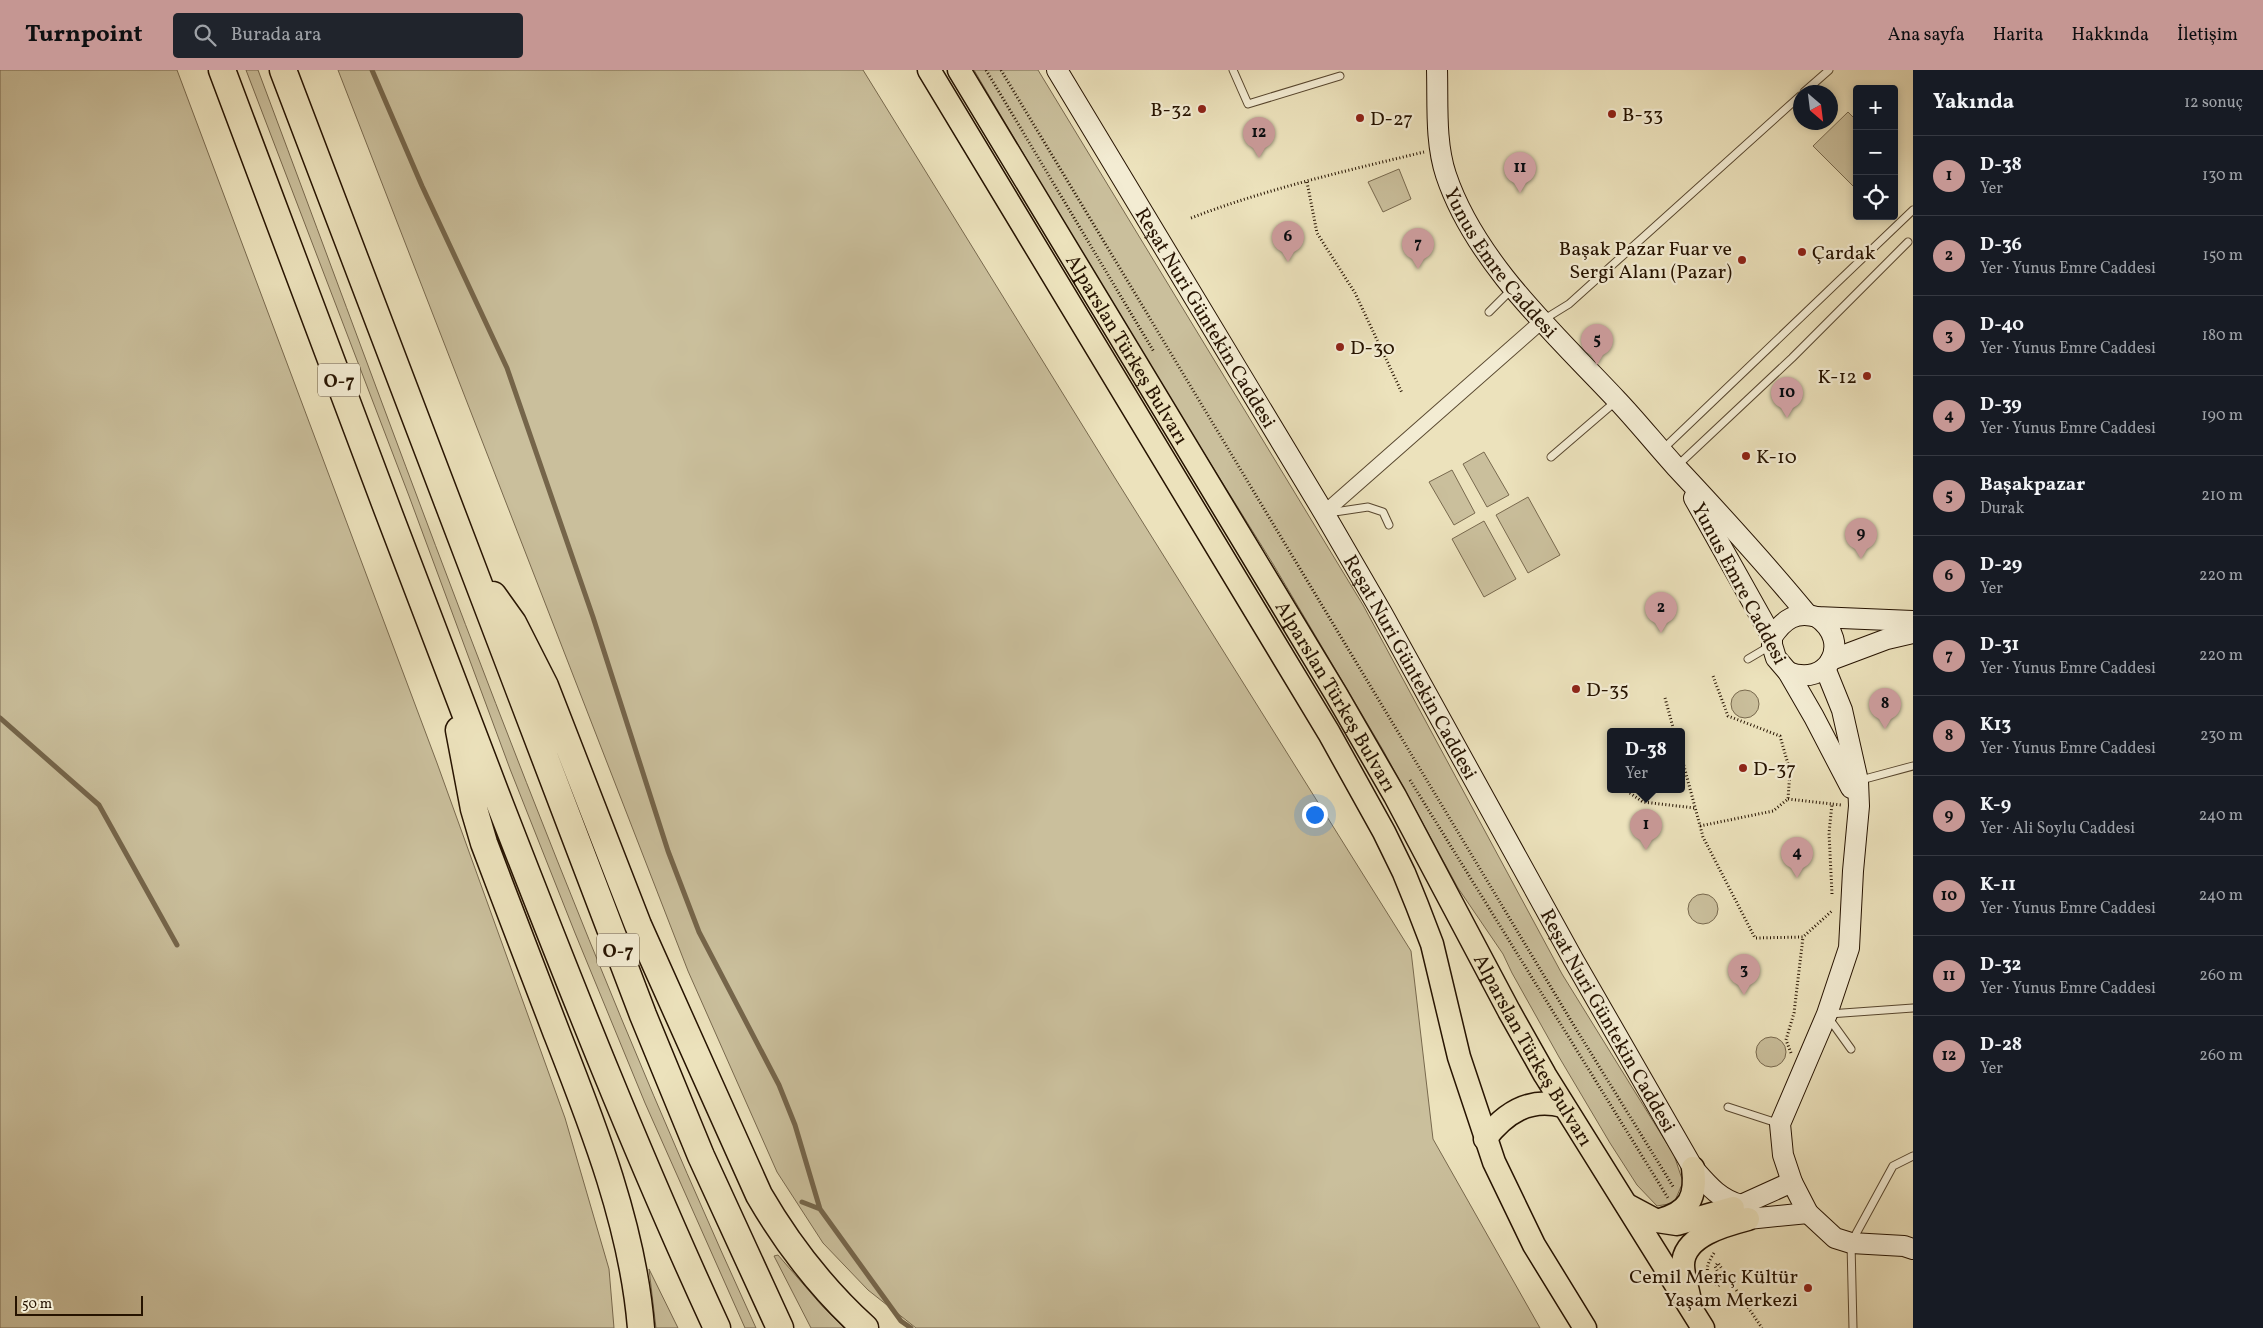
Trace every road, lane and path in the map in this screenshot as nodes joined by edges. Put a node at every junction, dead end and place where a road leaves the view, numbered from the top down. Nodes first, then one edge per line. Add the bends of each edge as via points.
1 (222, 70) edge
2 (283, 70) edge
3 (929, 70) edge
4 (959, 70) edge
5 (1001, 70) edge
6 (1058, 70) edge
7 (1233, 70) edge
8 (1437, 70) edge
9 (1829, 70) edge
10 (1340, 76) dead end
11 (1812, 85) edge
12 (1793, 102) edge
13 (1440, 148) junction
14 (1307, 182) junction
15 (1913, 210) edge
16 (1191, 218) dead end
17 (1908, 242) dead end
18 (1513, 288) junction
19 (1489, 312) dead end
20 (1542, 321) junction
21 (1402, 393) dead end
22 (1617, 400) junction
23 (1662, 450) junction
24 (1551, 457) dead end
25 (1676, 466) junction
26 (1324, 513) junction
27 (1389, 524) dead end
28 (472, 566) junction
29 (1812, 615) junction
30 (1913, 621) edge
31 (1913, 633) edge
32 (1772, 641) junction
33 (1748, 659) dead end
34 (1828, 664) junction
35 (1788, 672) junction
36 (1713, 676) dead end
37 (455, 690) junction
38 (1665, 698) dead end
39 (1673, 728) edge
40 (1913, 766) edge
41 (1685, 769) edge
42 (1858, 781) junction
43 (1630, 793) edge
44 (1788, 799) junction
45 (1832, 804) junction
46 (1859, 806) junction
47 (1696, 808) junction
48 (1700, 826) junction
49 (1804, 936) junction
50 (1913, 1008) edge
51 (1827, 1014) junction
52 (1851, 1049) dead end
53 (1798, 1078) junction
54 (1563, 1106) junction
55 (1728, 1107) dead end
56 (1780, 1124) junction
57 (1485, 1139) junction
58 (1913, 1156) edge
59 (1693, 1168) junction
60 (1792, 1182) junction
61 (1626, 1204) junction
62 (1686, 1207) junction
63 (1744, 1212) junction
64 (1808, 1213) junction
65 (1657, 1221) junction
66 (1717, 1229) junction
67 (1851, 1243) junction
68 (1913, 1249) edge
69 (1697, 1320) edge
70 (641, 1328) edge
71 (716, 1328) edge
72 (780, 1328) edge
73 (865, 1328) edge
74 (1585, 1328) edge
75 (1762, 1328) edge
76 (1853, 1328) edge

1 - 37 highway, O-7
2 - 28 highway, O-7
3 - 57 main road, Alparslan Türkeş Bulvarı via 1330,733 1384,832 1432,944
4 - 54 main road, Alparslan Türkeş Bulvarı via 1336,694
5 - 62 path
6 - 26 street, Reşat Nuri Güntekin Caddesi
7 - 10 lane via 1248,104
8 - 13 street, Yunus Emre Caddesi
9 - 11 lane
12 - 20 lane via 1570,304
13 - 14 path
13 - 18 street, Yunus Emre Caddesi via 1446,175 1458,202 1482,245
14 - 16 path via 1224,205
14 - 21 path via 1317,233 1355,293
15 - 23 lane
17 - 25 lane via 1792,358
18 - 19 lane
18 - 20 street, Yunus Emre Caddesi
20 - 22 street, Yunus Emre Caddesi
20 - 26 street
22 - 23 street, Yunus Emre Caddesi
22 - 24 lane
23 - 25 street, Yunus Emre Caddesi
25 - 29 street, Yunus Emre Caddesi
25 - 32 street, Yunus Emre Caddesi
26 - 27 lane via 1368,507 1383,512
26 - 59 street, Reşat Nuri Güntekin Caddesi
28 - 72 highway, O-7 via 643,1015 701,1156
28 - 73 highway via 513,623 545,686 638,925 758,1195 814,1277
29 - 30 street
29 - 32 street via 1787,619
29 - 34 street, Yunus Emre Caddesi via 1832,631 1834,652
31 - 34 street via 1887,639
32 - 33 lane
32 - 35 street, Yunus Emre Caddesi via 1776,658
34 - 35 street via 1807,676
34 - 42 street, Yunus Emre Caddesi
35 - 46 street, Yunus Emre Caddesi via 1836,756
36 - 44 path via 1728,716 1780,736 1790,771
37 - 70 highway via 474,809 601,1152 621,1218
37 - 71 highway, O-7 via 627,1127
38 - 39 path
40 - 42 lane
41 - 47 path
42 - 46 street, Yunus Emre Caddesi
43 - 47 path via 1643,802
44 - 45 path
44 - 48 path via 1773,810
45 - 46 path
45 - 49 path via 1829,833 1833,911
46 - 51 street, Yunus Emre Caddesi via 1849,948
47 - 48 path
48 - 49 path via 1755,938
49 - 53 path via 1794,1013 1786,1040
50 - 51 lane
51 - 52 lane
51 - 53 street, Yunus Emre Caddesi
53 - 56 street, Yunus Emre Caddesi
54 - 57 main road via 1534,1103 1510,1114
54 - 61 main road, Alparslan Türkeş Bulvarı
55 - 56 lane
56 - 60 street, Yunus Emre Caddesi via 1783,1155
57 - 74 main road, Alparslan Türkeş Bulvarı via 1534,1245
58 - 67 lane via 1893,1166
59 - 62 main road via 1693,1195
59 - 63 street, Reşat Nuri Güntekin Caddesi via 1715,1192
60 - 63 street
60 - 64 street, Yunus Emre Caddesi
61 - 65 main road
61 - 69 main road, Alparslan Türkeş Bulvarı
62 - 65 main road
63 - 64 street
63 - 65 main road via 1677,1224
63 - 66 main road
64 - 67 street, Yunus Emre Caddesi via 1835,1238
66 - 69 main road via 1695,1242 1686,1252 1683,1265
66 - 75 path via 1722,1240 1706,1270 1718,1286 1721,1279 1715,1266 1721,1264
67 - 68 street, Yunus Emre Caddesi
67 - 76 lane

